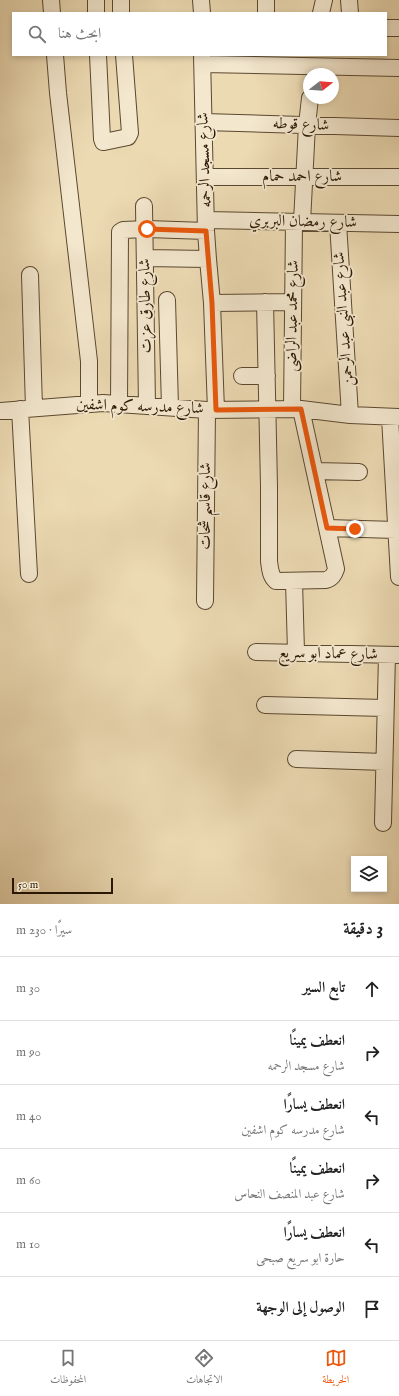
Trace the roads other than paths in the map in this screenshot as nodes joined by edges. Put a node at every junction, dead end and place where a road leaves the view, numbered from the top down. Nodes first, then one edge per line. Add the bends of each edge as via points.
1 (51, 0) edge
2 (96, 0) edge
3 (120, 0) edge
4 (201, 0) edge
5 (266, 0) edge
6 (324, 0) edge
7 (349, 0) edge
8 (52, 12) edge
9 (96, 12) edge
10 (122, 12) edge
11 (202, 12) edge
12 (266, 12) edge
13 (321, 12) edge
14 (350, 12) edge
15 (387, 28) edge
16 (399, 28) edge
17 (55, 56) edge
18 (98, 56) edge
19 (124, 56) edge
20 (203, 60) edge
21 (313, 65) edge
22 (399, 68) edge
23 (309, 104) edge
24 (204, 122) junction
25 (307, 125) junction
26 (399, 128) edge
27 (205, 177) junction
28 (305, 177) junction
29 (399, 177) edge
30 (144, 206) dead end
31 (298, 222) junction
32 (338, 223) junction
33 (399, 224) edge
34 (207, 225) junction
35 (144, 230) junction
36 (145, 258) junction
37 (208, 260) junction
38 (30, 275) dead end
39 (167, 300) dead end
40 (265, 302) junction
41 (293, 302) junction
42 (212, 303) junction
43 (242, 376) dead end
44 (267, 376) junction
45 (89, 403) junction
46 (119, 404) junction
47 (148, 406) junction
48 (170, 407) junction
49 (27, 408) junction
50 (268, 409) junction
51 (296, 409) junction
52 (211, 410) junction
53 (0, 412) edge
54 (350, 415) junction
55 (394, 417) edge
56 (315, 471) junction
57 (359, 472) dead end
58 (327, 528) junction
59 (396, 530) junction
60 (29, 574) dead end
61 (399, 577) edge
62 (294, 581) junction
63 (205, 601) dead end
64 (256, 652) dead end
65 (296, 652) junction
66 (393, 655) edge
67 (265, 704) dead end
68 (386, 708) junction
69 (296, 759) dead end
70 (384, 762) junction
71 (383, 823) dead end

1 - 8 street
2 - 9 street
3 - 10 street
4 - 11 street
5 - 12 street
6 - 13 street
7 - 14 street
15 - 16 street
17 - 45 street via 89,361
18 - 19 street via 103,142 125,138 130,132
20 - 21 street
20 - 24 street, شارع مسجد الرحمه
21 - 22 street
23 - 25 street, شارع محمد عبد الراضى
24 - 25 street, شارع قوطه
24 - 27 street, شارع مسجد الرحمه
25 - 26 street, شارع قوطه
25 - 28 street, شارع محمد عبد الراضى
27 - 28 street, شارع احمد حمام
27 - 34 street, شارع مسجد الرحمه
28 - 29 street, شارع احمد حمام
28 - 31 street, شارع محمد عبد الراضى
30 - 35 street, شارع طارق عزت
31 - 32 street, شارع رمضان البربري
31 - 34 street, شارع رمضان البربري
31 - 41 street, شارع محمد عبد الراضى
32 - 33 street, شارع رمضان البربري
32 - 54 street, شارع عبد النبى عبد الرحمن
34 - 35 street, شارع رمضان البربري
34 - 37 street, شارع مسجد الرحمه
35 - 36 street, شارع طارق عزت
35 - 46 street, شارع رمضان البربري via 120,232
36 - 37 street
36 - 47 street, شارع طارق عزت
37 - 42 street, شارع مسجد الرحمه
38 - 49 street
39 - 48 street
40 - 41 street
40 - 42 street
40 - 44 street
41 - 51 street, شارع محمد عبد الراضى
42 - 52 street, شارع مسجد الرحمه
43 - 44 street
44 - 50 street
45 - 46 street, شارع مدرسه كوم اشفين
45 - 49 street, شارع مدرسه كوم اشفين
46 - 47 street, شارع مدرسه كوم اشفين
47 - 48 street, شارع مدرسه كوم اشفين
48 - 52 street, شارع مدرسه كوم اشفين
49 - 53 street, شارع مدرسه كوم اشفين
49 - 60 street
50 - 51 street, شارع مدرسه كوم اشفين
50 - 52 street, شارع مدرسه كوم اشفين
50 - 62 street via 269,561 271,573 276,581
51 - 54 street, شارع مدرسه كوم اشفين
51 - 56 street, شارع محمد عبد الراضى
52 - 63 street, شارع قاسم شحات
54 - 55 street, شارع مدرسه كوم اشفين
55 - 59 street
56 - 57 street
56 - 58 street, شارع محمد عبد الراضى
58 - 59 street
58 - 62 street, شارع محمد عبد الراضى via 336,569 334,574 326,580
59 - 61 street
62 - 65 street
64 - 65 street, شارع عماد ابو سريع
65 - 66 street, شارع عماد ابو سريع
66 - 68 street
67 - 68 street
68 - 70 street
69 - 70 street
70 - 71 street

